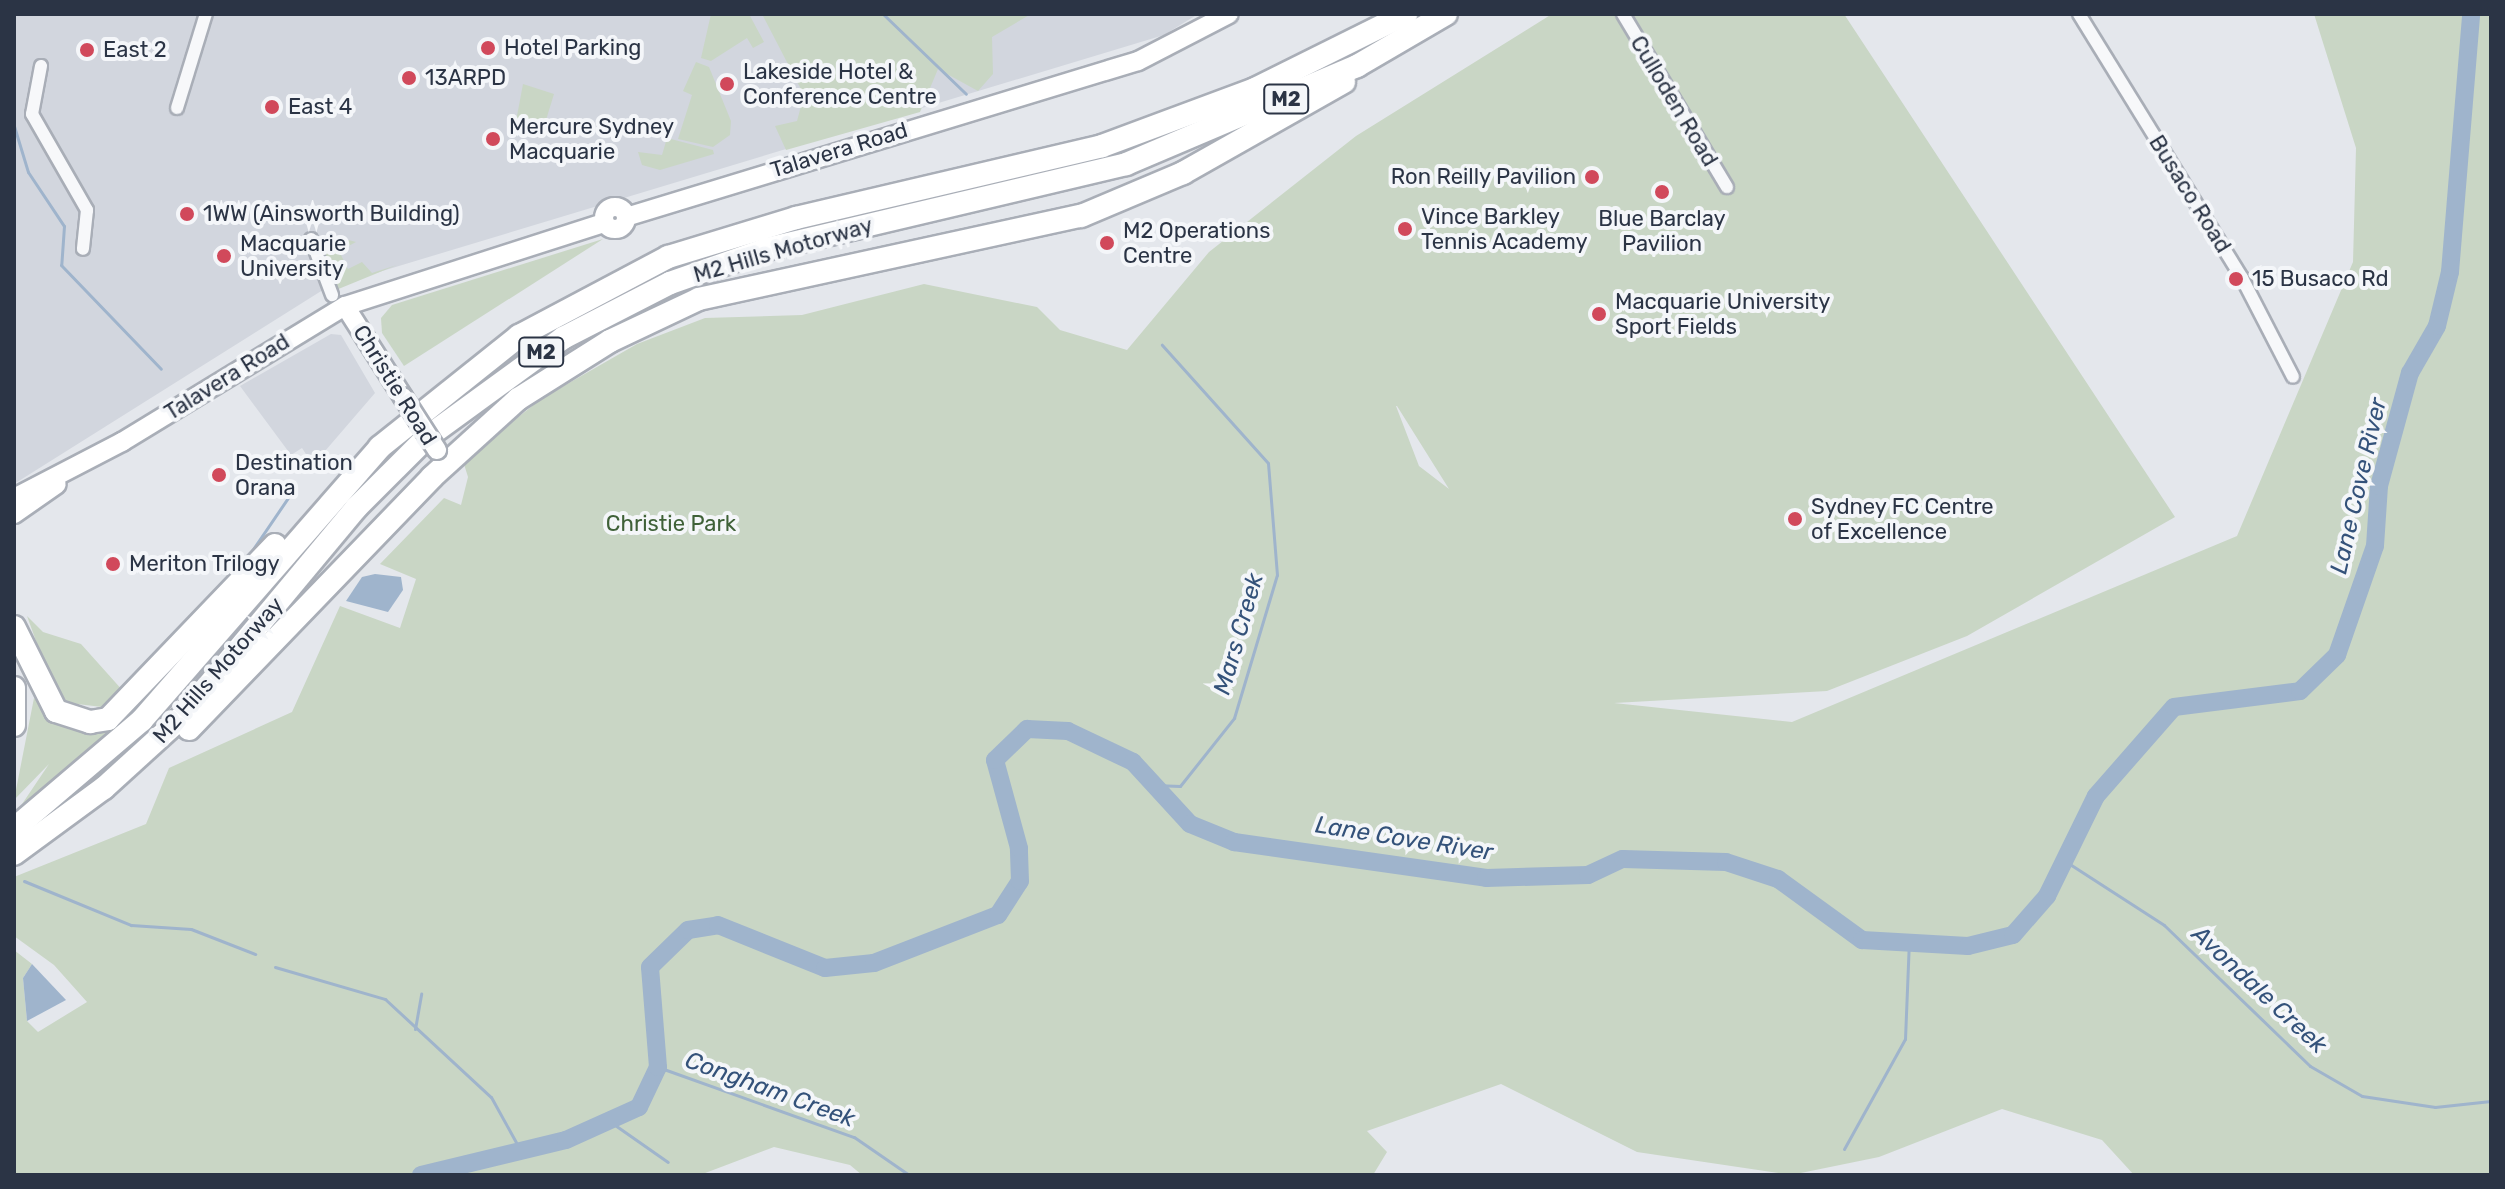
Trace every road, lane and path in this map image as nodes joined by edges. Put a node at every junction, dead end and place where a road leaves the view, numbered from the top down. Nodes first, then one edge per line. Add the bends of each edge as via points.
1 (206, 14) edge
2 (1229, 14) edge
3 (1406, 14) edge
4 (1446, 14) edge
5 (1623, 14) edge
6 (2079, 14) edge
7 (41, 66) dead end
8 (1357, 66) junction
9 (177, 108) dead end
10 (1727, 187) dead end
11 (311, 239) dead end
12 (83, 249) dead end
13 (338, 300) junction
14 (576, 304) junction
15 (2293, 377) dead end
16 (442, 457) junction
17 (81, 466) junction
18 (14, 498) edge
19 (14, 514) edge
20 (14, 627) edge
21 (14, 688) edge
22 (14, 725) edge
23 (19, 842) edge

1 - 9 street
2 - 13 street, Talavera Road via 1138,61 626,217 609,208 604,223
3 - 14 highway, M2 Hills Motorway / M2 via 1255,89 1152,130 720,239
4 - 8 highway, M2 Hills Motorway / M2
5 - 10 street, Culloden Road
6 - 15 street, Busaco Road via 2242,278
7 - 12 street via 32,114 87,210
8 - 16 highway, M2 via 1335,92 1183,173 1081,216 663,312 518,399
8 - 23 highway, M2 Hills Motorway / M2 via 1126,164 717,265 563,338 426,438 356,508 182,717
11 - 13 street
13 - 16 street, Christie Road, bridge
13 - 17 street, Talavera Road
14 - 20 highway, M2 via 472,356 385,426 141,692 108,719 90,722 56,711
14 - 23 highway, M2 Hills Motorway / M2 via 464,375 380,447 142,720
16 - 23 highway, M2 via 142,772 69,829
17 - 18 street, Talavera Road
17 - 19 street, Talavera Road
21 - 22 highway

